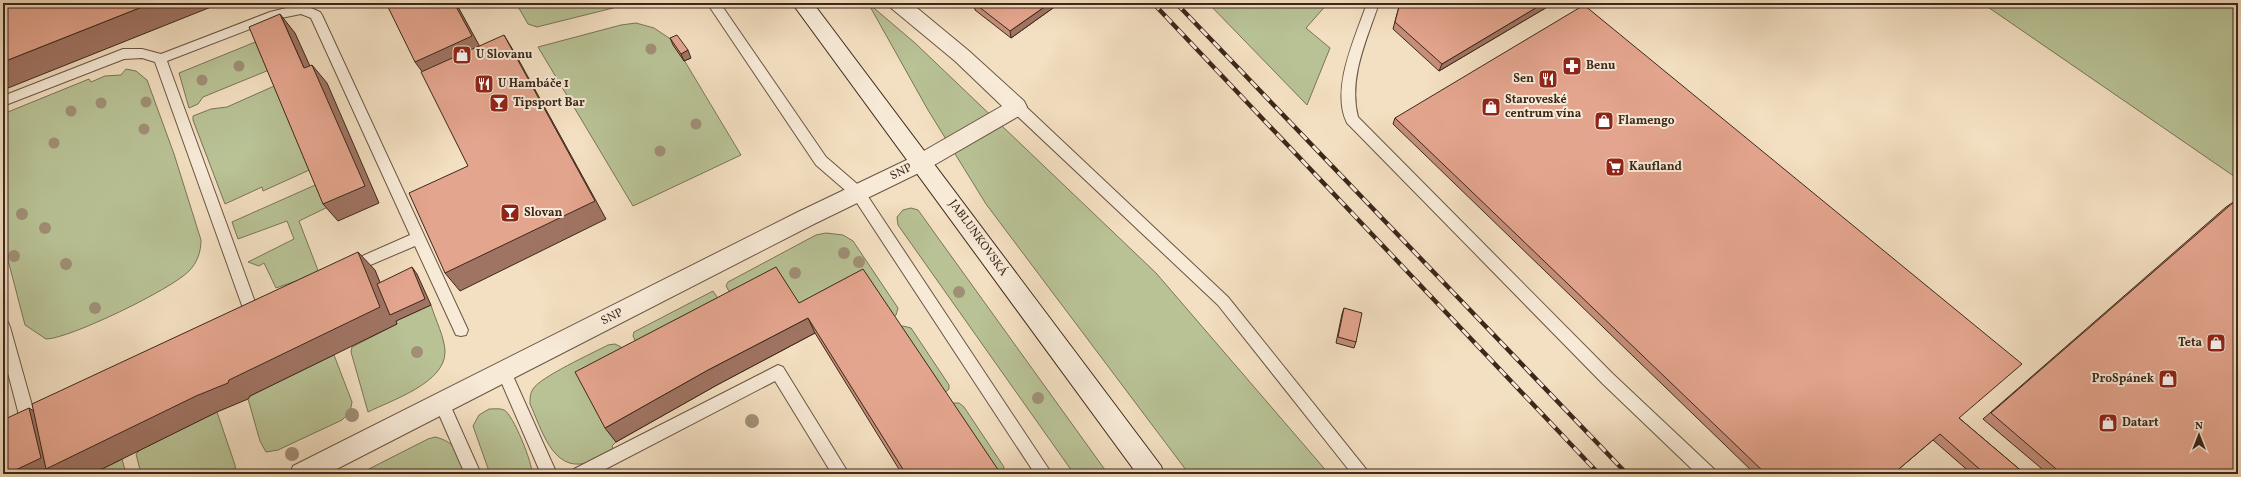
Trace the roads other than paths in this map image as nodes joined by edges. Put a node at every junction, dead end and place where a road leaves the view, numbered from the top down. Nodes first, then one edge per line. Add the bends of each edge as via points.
1 (713, 3) edge
2 (802, 3) edge
3 (898, 3) edge
4 (1373, 3) edge
5 (160, 59) junction
6 (3, 101) edge
7 (1017, 107) junction
8 (922, 162) junction
9 (858, 193) junction
10 (418, 238) junction
11 (338, 273) edge
12 (273, 301) edge
13 (251, 311) junction
14 (237, 318) edge
15 (3, 327) edge
16 (460, 330) dead end
17 (504, 372) junction
18 (442, 403) junction
19 (49, 409) edge
20 (302, 474) edge
21 (473, 474) edge
22 (549, 474) edge
23 (580, 474) edge
24 (841, 474) edge
25 (1044, 474) edge
26 (1152, 474) edge
27 (1362, 474) edge
28 (1708, 474) edge

1 - 9 lane via 821,161
2 - 8 street, JABLUNKOVSKÁ
3 - 7 street via 962,56
4 - 28 lane via 1348,85 1347,106 1352,119 1608,379
5 - 6 lane via 154,55 137,52 123,54
5 - 10 lane via 274,16 302,9 316,15
5 - 13 lane
7 - 8 street, SNP
7 - 27 lane via 1223,301
8 - 9 street, SNP
8 - 26 street, JABLUNKOVSKÁ
9 - 17 street, SNP
9 - 25 lane
10 - 11 lane
10 - 16 lane
12 - 13 lane
13 - 14 lane
15 - 19 lane via 28,419
17 - 18 street, SNP
17 - 22 lane
18 - 20 street, SNP
18 - 21 lane
23 - 24 lane via 778,372

